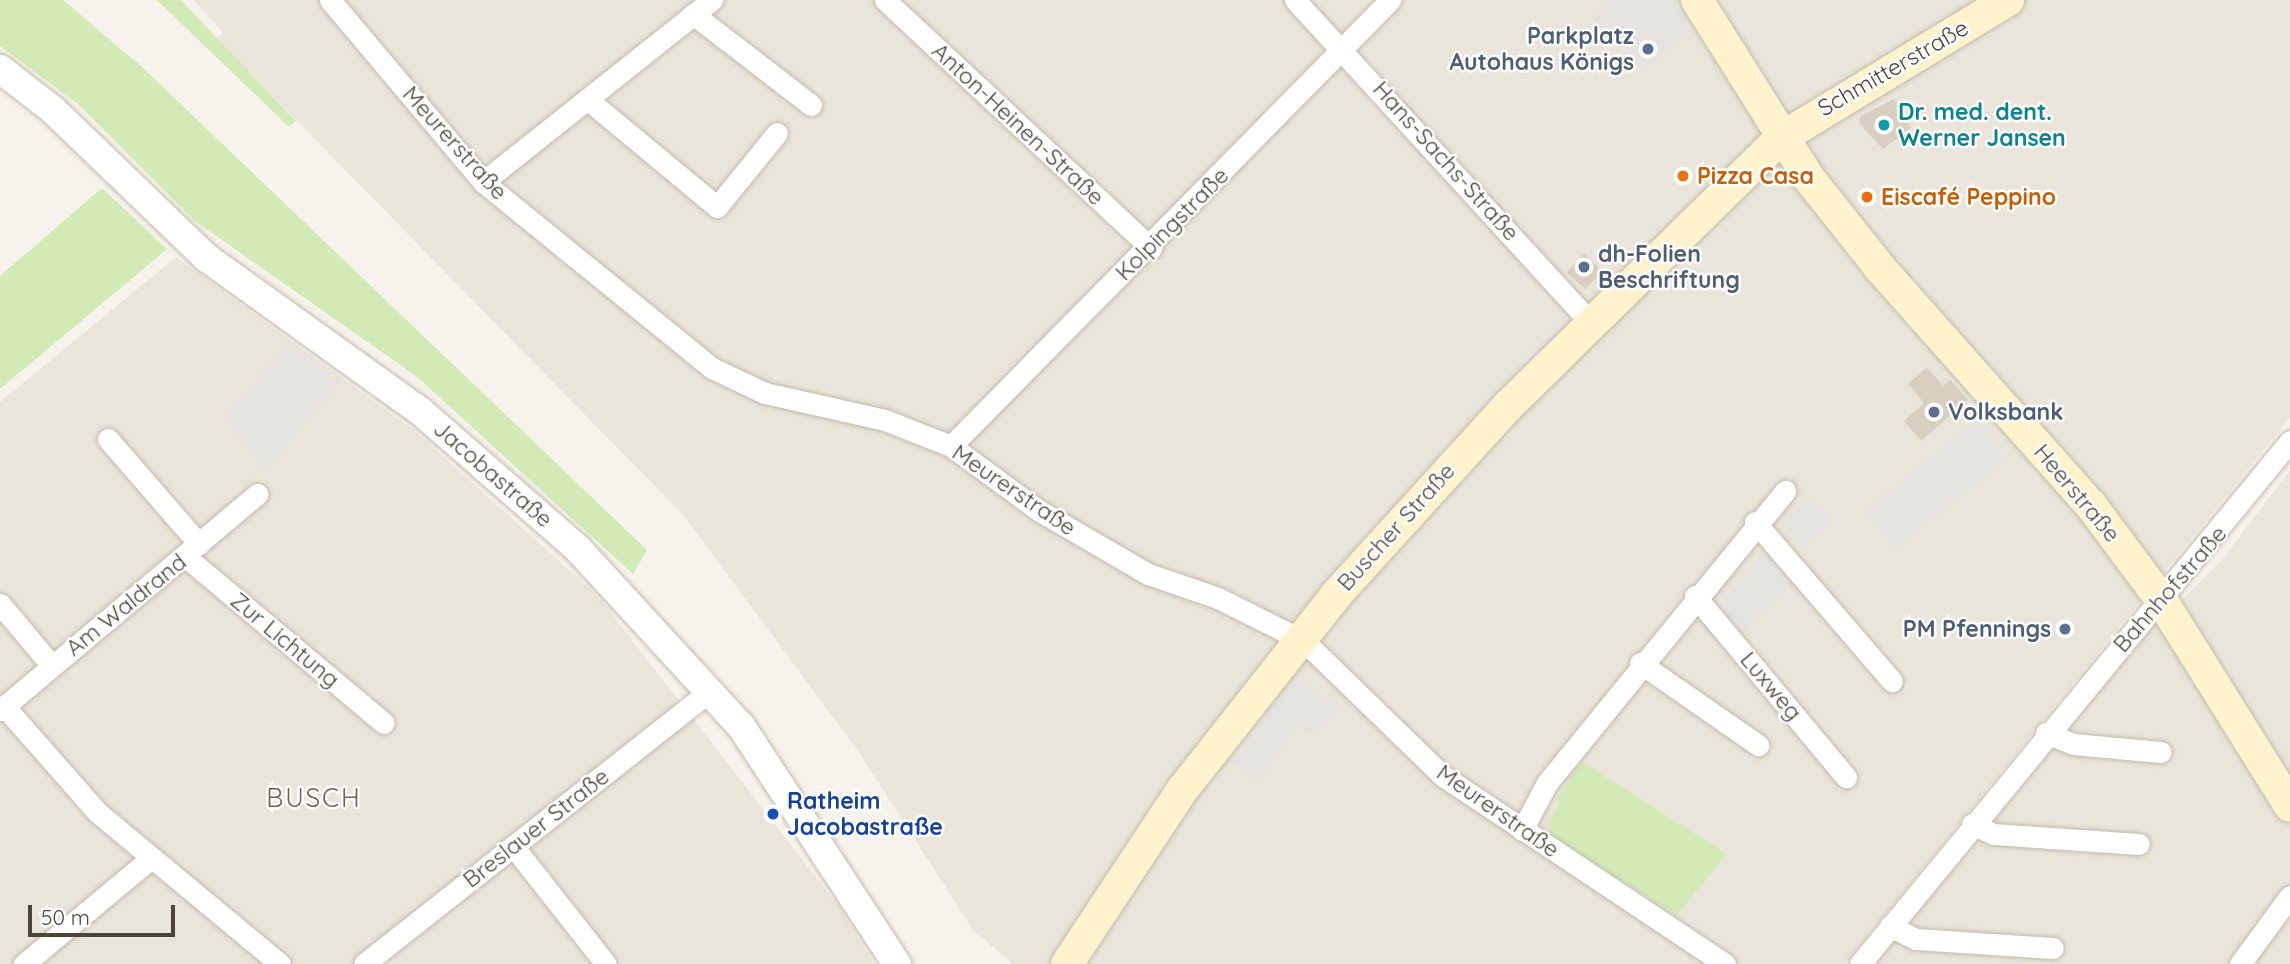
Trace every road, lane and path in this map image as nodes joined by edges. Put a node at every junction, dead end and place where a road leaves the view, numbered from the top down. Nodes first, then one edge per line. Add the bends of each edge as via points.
1 (330, 0) edge
2 (712, 0) edge
3 (885, 0) edge
4 (1295, 0) edge
5 (1390, 0) edge
6 (1697, 0) edge
7 (2008, 0) edge
8 (693, 14) junction
9 (1344, 47) junction
10 (0, 69) edge
11 (587, 99) junction
12 (811, 105) dead end
13 (777, 133) dead end
14 (1781, 138) junction
15 (483, 182) junction
16 (1151, 248) junction
17 (1593, 325) junction
18 (108, 439) dead end
19 (2290, 441) edge
20 (951, 446) junction
21 (1785, 491) dead end
22 (257, 494) dead end
23 (1755, 522) junction
24 (192, 550) junction
25 (1695, 596) junction
26 (2160, 598) junction
27 (0, 604) edge
28 (1304, 640) junction
29 (1640, 663) junction
30 (51, 666) junction
31 (1892, 681) dead end
32 (709, 692) junction
33 (2, 708) edge
34 (384, 723) dead end
35 (2046, 733) junction
36 (1758, 745) dead end
37 (2161, 752) dead end
38 (1846, 777) dead end
39 (2290, 806) edge
40 (1972, 824) junction
41 (1522, 830) junction
42 (2139, 844) dead end
43 (513, 846) junction
44 (150, 859) junction
45 (2290, 896) edge
46 (1890, 926) junction
47 (2053, 948) dead end
48 (24, 964) edge
49 (280, 964) edge
50 (364, 964) edge
51 (606, 964) edge
52 (897, 964) edge
53 (1067, 964) edge
54 (1725, 964) edge
55 (1860, 964) edge
56 (2240, 964) edge

1 - 15 street, Meurerstraße
2 - 8 street
3 - 16 street, Anton-Heinen-Straße
4 - 9 street, Hans-Sachs-Straße
5 - 9 street, Kolpingstraße
6 - 14 main road, Heerstraße
7 - 14 main road, Schmitterstraße
8 - 11 street
8 - 12 street
9 - 16 street, Kolpingstraße
9 - 17 street, Hans-Sachs-Straße
10 - 32 street, Jacobastraße via 53,110 207,258 420,411 531,505
11 - 13 street via 717,207
11 - 15 street
14 - 17 main road, Buscher Straße
14 - 26 main road, Heerstraße via 1881,269 2090,504
15 - 20 street, Meurerstraße via 712,368 765,393 885,419
16 - 20 street, Kolpingstraße
17 - 28 main road, Buscher Straße via 1454,461 1336,595
18 - 24 street, Am Waldrand
19 - 26 street, Bahnhofstraße
20 - 28 street, Meurerstraße via 1038,510 1148,574 1218,598
21 - 23 street
22 - 24 street, Am Waldrand
23 - 25 street
23 - 31 street
24 - 30 street, Am Waldrand
24 - 34 street, Zur Lichtung
25 - 29 street
25 - 38 street, Luxweg
26 - 35 street, Bahnhofstraße
26 - 39 main road, Heerstraße
27 - 30 street, Am Waldrand
28 - 41 street, Meurerstraße via 1443,776
28 - 53 main road, Buscher Straße via 1183,789
29 - 36 street, Luxweg
29 - 41 street via 1547,783
30 - 33 street, Am Waldrand
32 - 43 street, Breslauer Straße
32 - 52 street, Jacobastraße via 741,726 793,800
33 - 44 street via 97,812
35 - 37 street via 2073,744
35 - 40 street, Bahnhofstraße
40 - 42 street via 1993,834
40 - 46 street, Bahnhofstraße
41 - 54 street, Meurerstraße
43 - 50 street, Breslauer Straße
43 - 51 street
44 - 48 street
44 - 49 street
45 - 56 street
46 - 47 street via 1916,939
46 - 55 street, Bahnhofstraße

